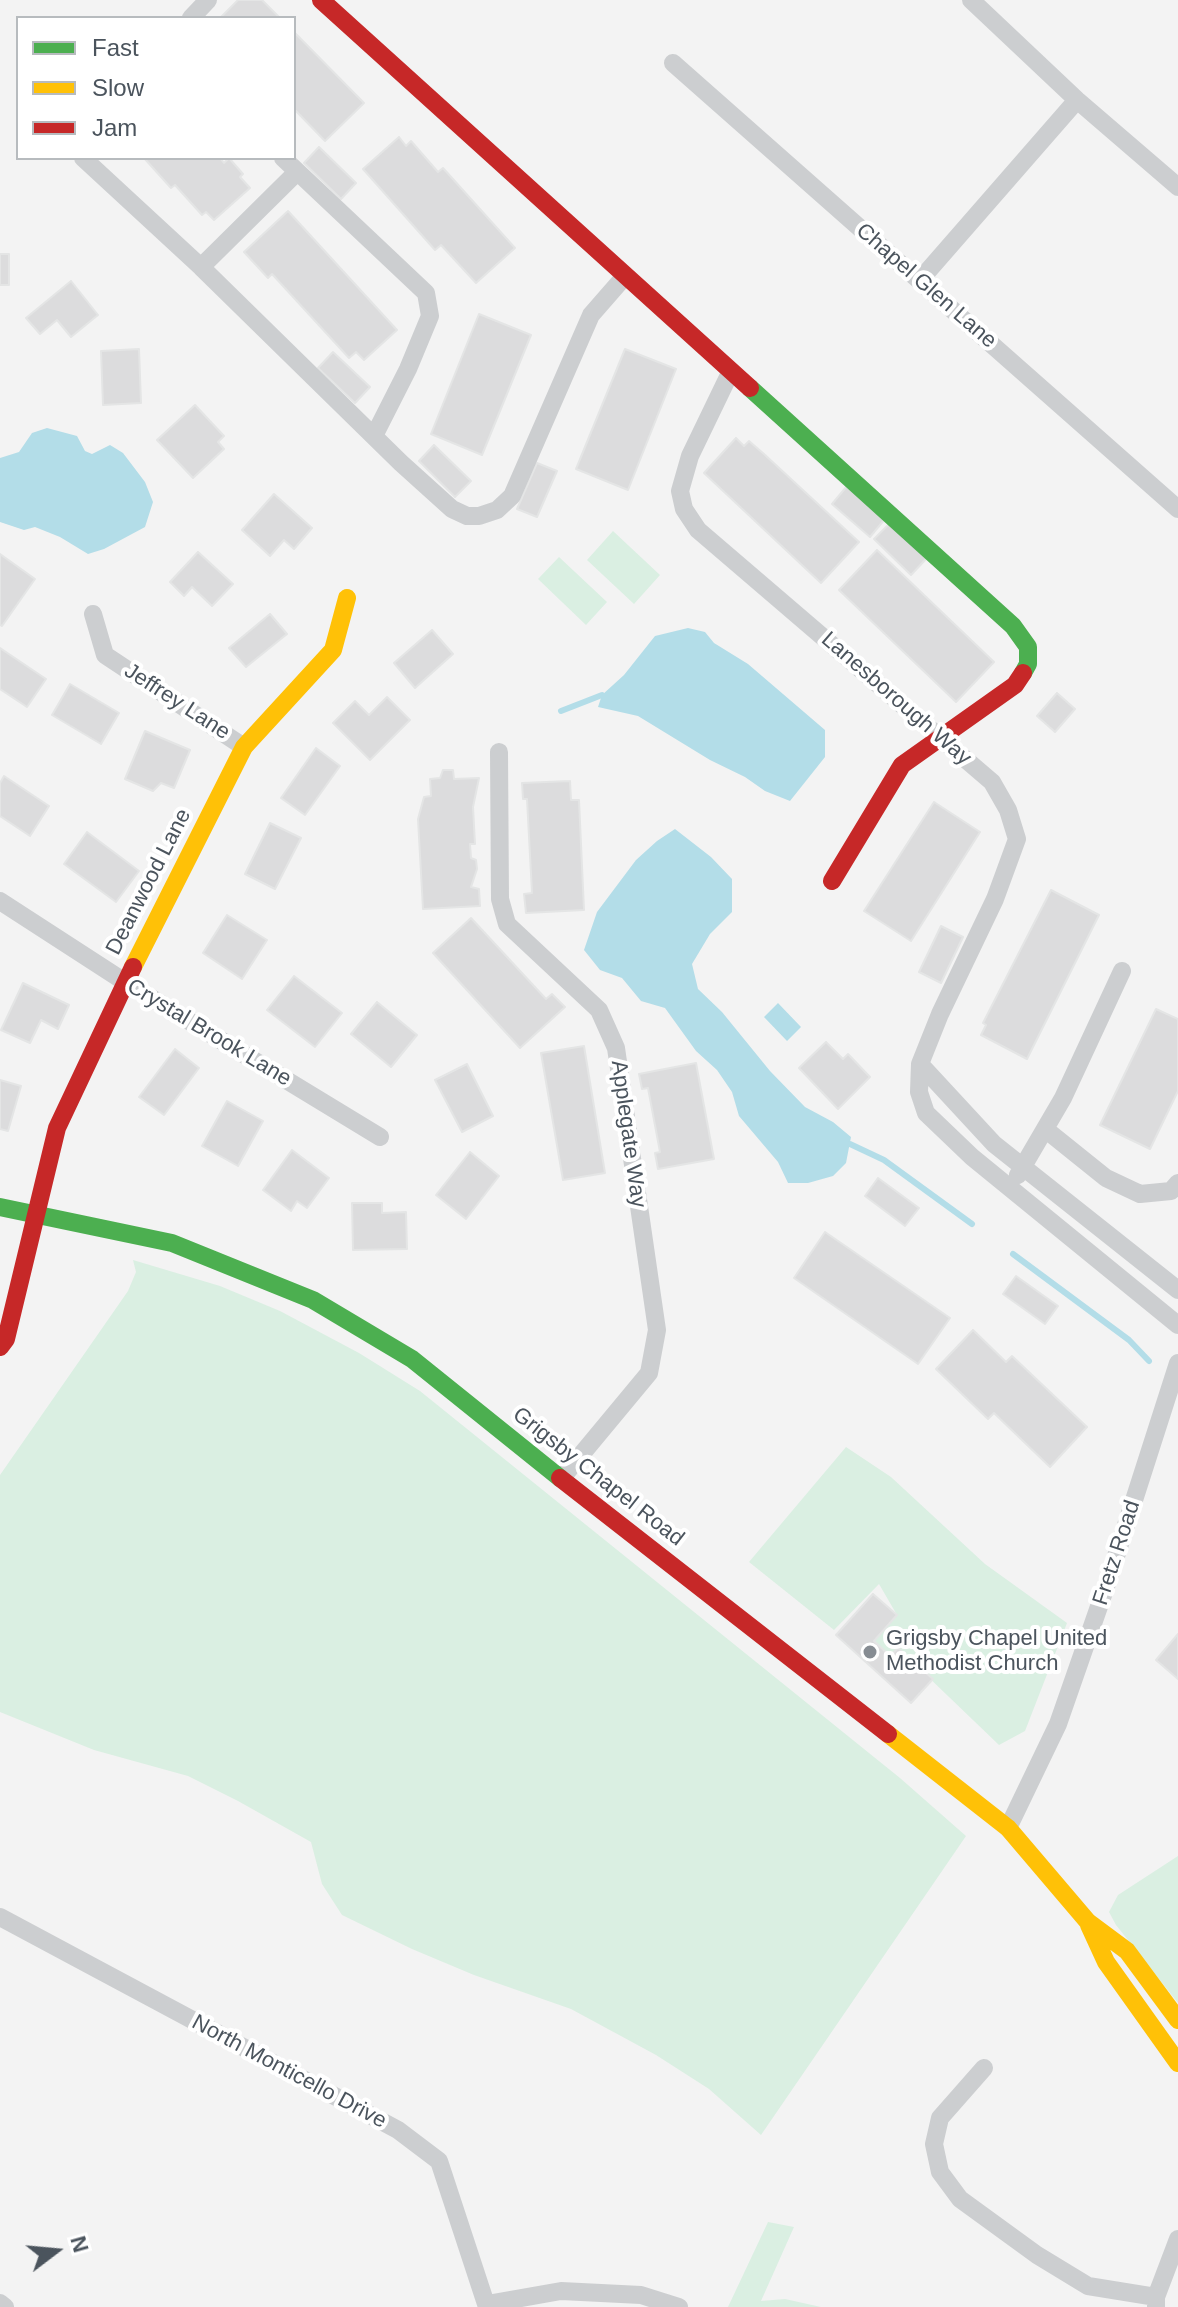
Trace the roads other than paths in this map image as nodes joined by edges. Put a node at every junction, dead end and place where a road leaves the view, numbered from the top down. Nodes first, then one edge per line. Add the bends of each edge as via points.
1 (208, 0) edge
2 (321, 0) edge
3 (971, 0) edge
4 (193, 16) edge
5 (673, 63) dead end
6 (1077, 100) junction
7 (85, 160) edge
8 (285, 160) edge
9 (297, 172) junction
10 (1178, 187) edge
11 (201, 267) junction
12 (625, 276) junction
13 (920, 280) junction
14 (731, 371) junction
15 (374, 436) junction
16 (1178, 509) edge
17 (347, 598) dead end
18 (93, 614) dead end
19 (940, 736) junction
20 (244, 747) junction
21 (499, 752) dead end
22 (832, 881) dead end
23 (0, 901) edge
24 (1122, 971) dead end
25 (125, 982) junction
26 (920, 1064) junction
27 (1045, 1129) junction
28 (380, 1137) dead end
29 (1021, 1167) junction
30 (1178, 1183) edge
31 (1013, 1189) junction
32 (0, 1207) edge
33 (38, 1214) junction
34 (1116, 1241) junction
35 (1101, 1261) junction
36 (1178, 1290) edge
37 (1178, 1325) edge
38 (0, 1347) edge
39 (1178, 1363) edge
40 (561, 1479) junction
41 (1008, 1828) junction
42 (0, 1917) edge
43 (1088, 1922) junction
44 (1178, 2020) edge
45 (1178, 2063) edge
46 (984, 2068) dead end
47 (1178, 2239) edge
48 (1156, 2302) edge
49 (0, 2303) edge
50 (487, 2306) edge
51 (5, 2307) edge
52 (679, 2307) edge

1 - 4 street
2 - 12 street
3 - 6 street
5 - 13 street, Chapel Glen Lane
6 - 10 street
6 - 13 street
7 - 11 street
8 - 9 street
9 - 11 street
9 - 15 street via 426,293 430,316
11 - 15 street
12 - 14 street
12 - 15 street via 591,315 512,496 497,510 467,516 452,509
13 - 16 street, Chapel Glen Lane
14 - 19 street, Lanesborough Way via 690,456 680,491 684,509 698,530
14 - 19 street via 1013,626 1028,647 1028,664 1015,685
17 - 20 street, Deanwood Lane via 333,650
18 - 20 street, Jeffrey Lane via 105,655
19 - 22 street via 902,765
19 - 26 street, Lanesborough Way via 992,782 1017,839
20 - 25 street, Deanwood Lane
21 - 40 street, Applegate Way via 500,899 507,924 599,1010 616,1048 657,1330 649,1373
23 - 25 street, Crystal Brook Lane
24 - 27 street
25 - 28 street, Crystal Brook Lane
25 - 33 street, Deanwood Lane via 57,1128
26 - 29 street
26 - 31 street, Lanesborough Way via 919,1092 926,1113
27 - 29 street
27 - 30 street via 1106,1178 1140,1194 1171,1191
29 - 31 street
29 - 34 street
31 - 35 street, Lanesborough Way
32 - 33 street, Grigsby Chapel Road
33 - 38 street, Deanwood Lane
33 - 40 street, Grigsby Chapel Road via 172,1243 313,1300 412,1359
34 - 35 street
34 - 36 street
35 - 37 street, Lanesborough Way
39 - 41 street, Fretz Road via 1063,1709
40 - 41 street, Grigsby Chapel Road
41 - 43 street, Grigsby Chapel Road
42 - 50 street, North Monticello Drive via 398,2130 439,2161
43 - 44 street, Grigsby Chapel Road via 1127,1951
43 - 45 street, Grigsby Chapel Road via 1106,1962
46 - 48 street via 940,2118 934,2144 940,2172 960,2199 1088,2286
47 - 48 street
49 - 51 street
50 - 52 street via 561,2291 641,2295

